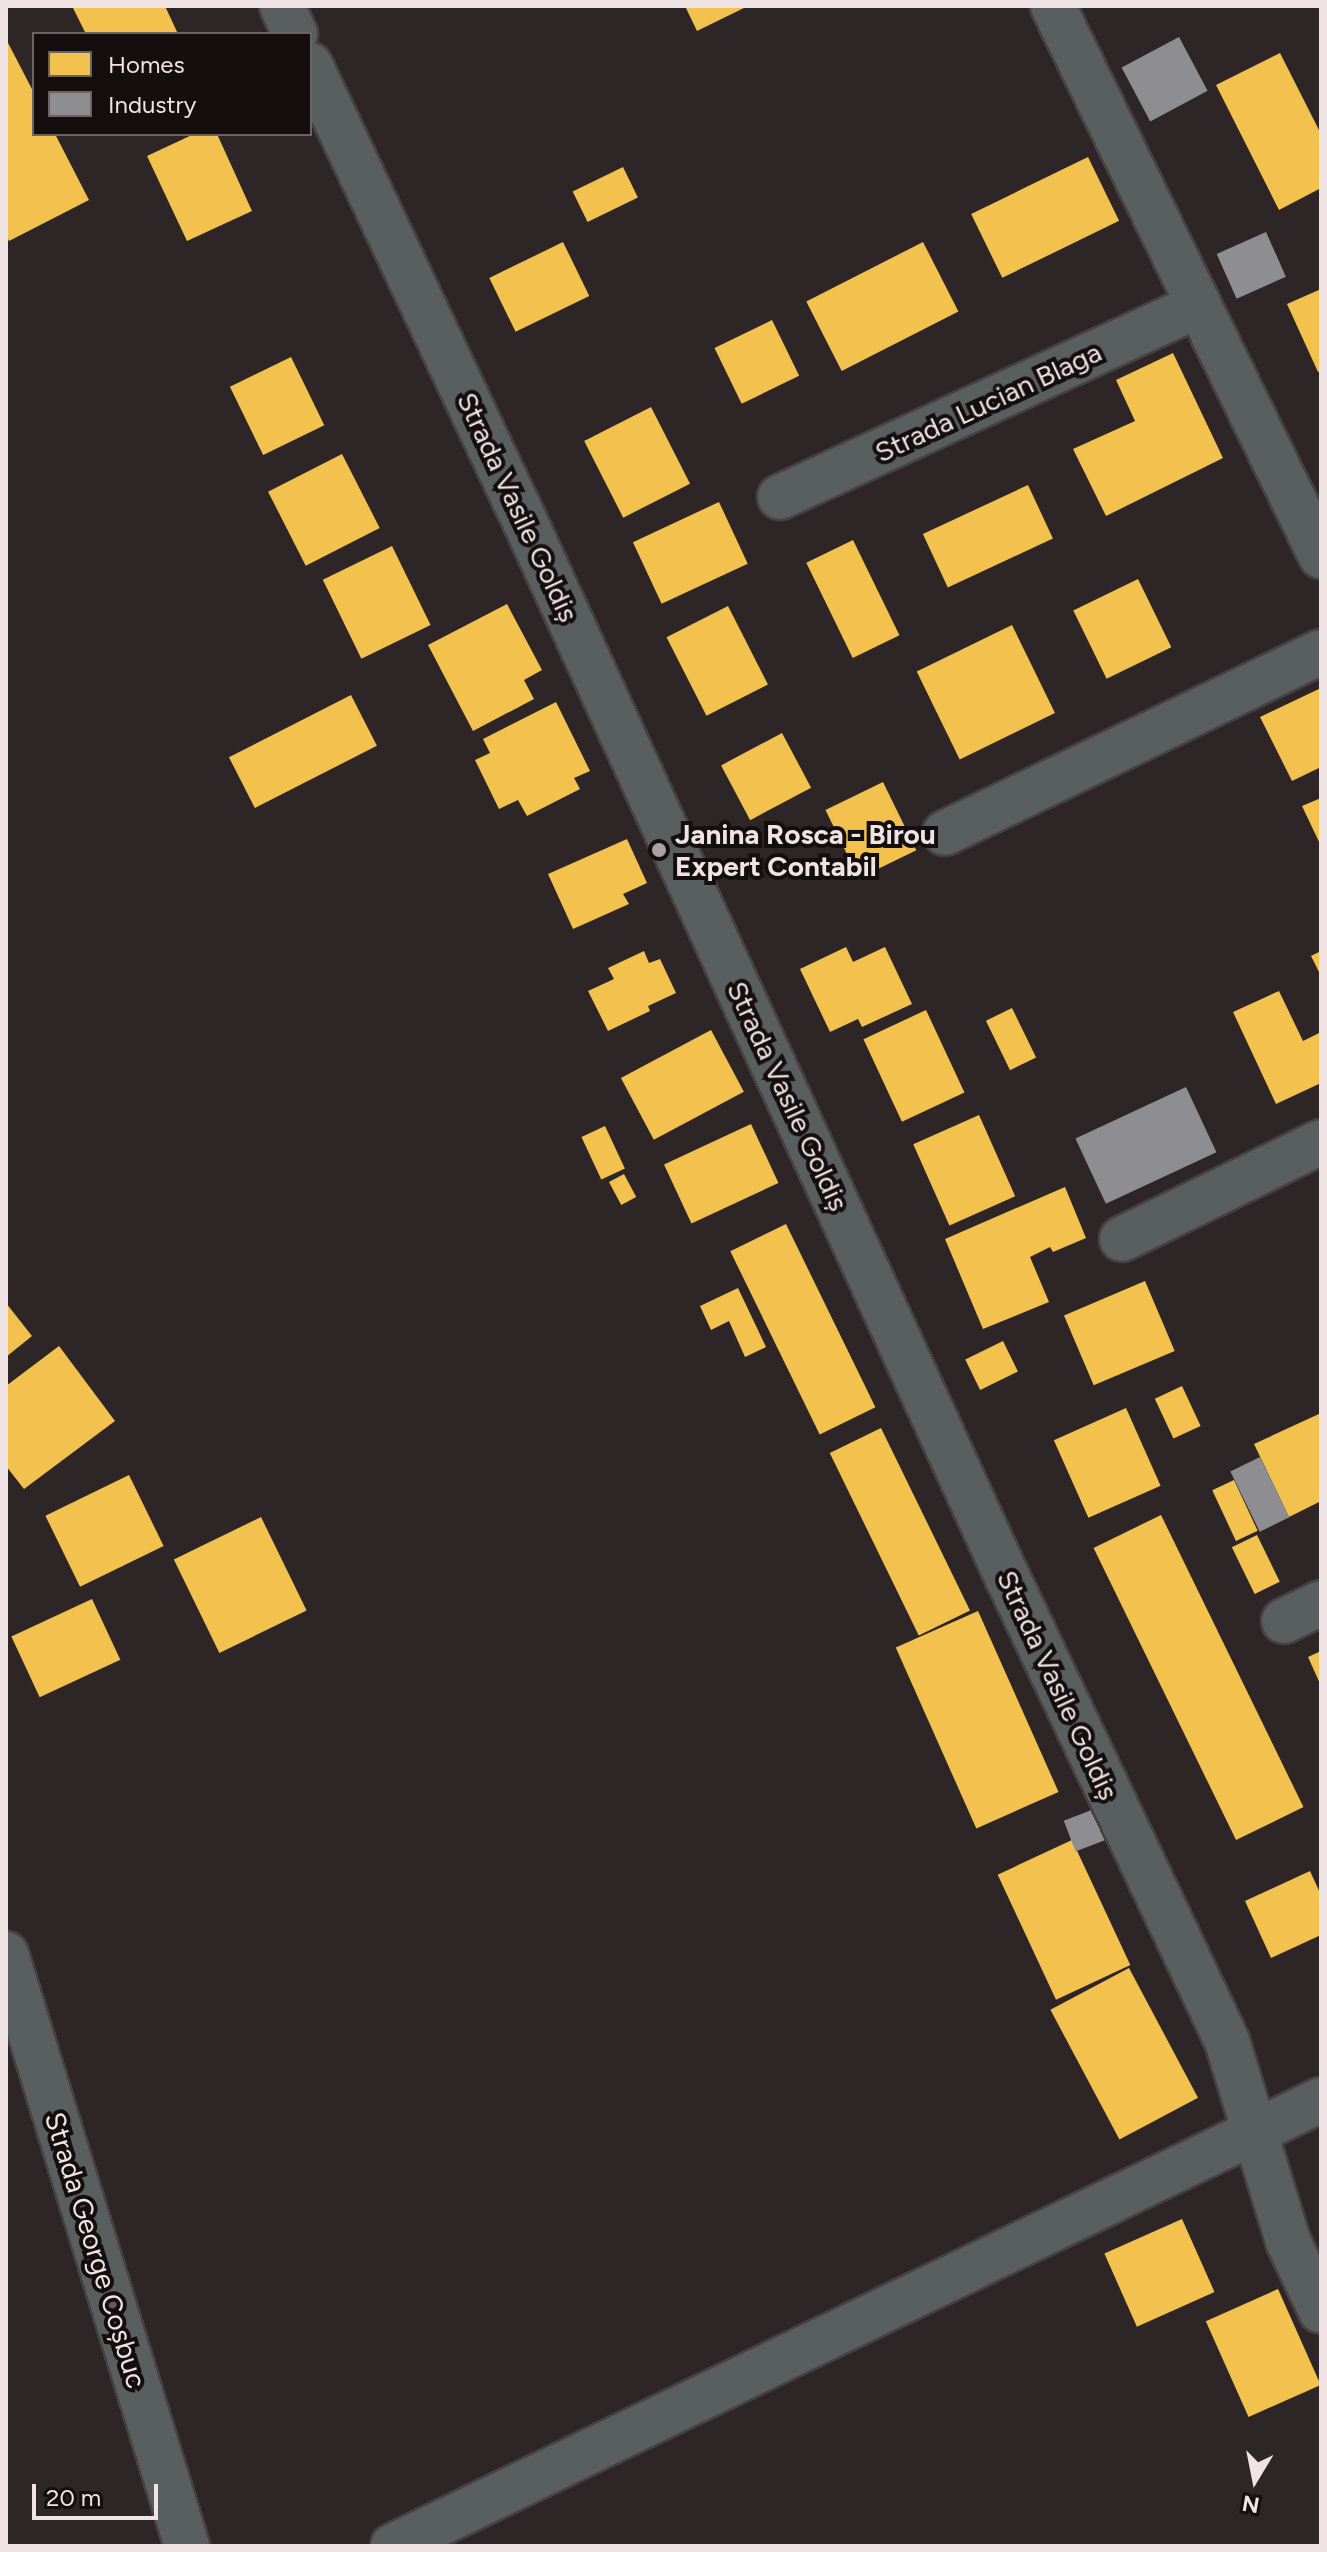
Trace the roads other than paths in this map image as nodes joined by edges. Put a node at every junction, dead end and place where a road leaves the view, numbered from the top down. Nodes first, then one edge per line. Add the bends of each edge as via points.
1 (282, 6) edge
2 (1053, 6) edge
3 (294, 32) edge
4 (312, 69) edge
5 (1197, 306) junction
6 (780, 497) dead end
7 (1321, 556) edge
8 (1321, 652) edge
9 (945, 833) dead end
10 (1321, 1142) edge
11 (1122, 1239) dead end
12 (6, 1954) edge
13 (1321, 2100) edge
14 (1253, 2132) junction
15 (1321, 2311) edge
16 (187, 2546) edge
17 (393, 2546) edge

1 - 3 street
2 - 5 street
4 - 14 street, Strada Vasile Goldiș via 517,504 1009,1582 1227,2041
5 - 6 street, Strada Lucian Blaga
5 - 7 street
8 - 9 street
10 - 11 street
12 - 16 street, Strada George Coșbuc
13 - 14 street
14 - 15 street, Strada Vasile Goldiș via 1288,2241
14 - 17 street

